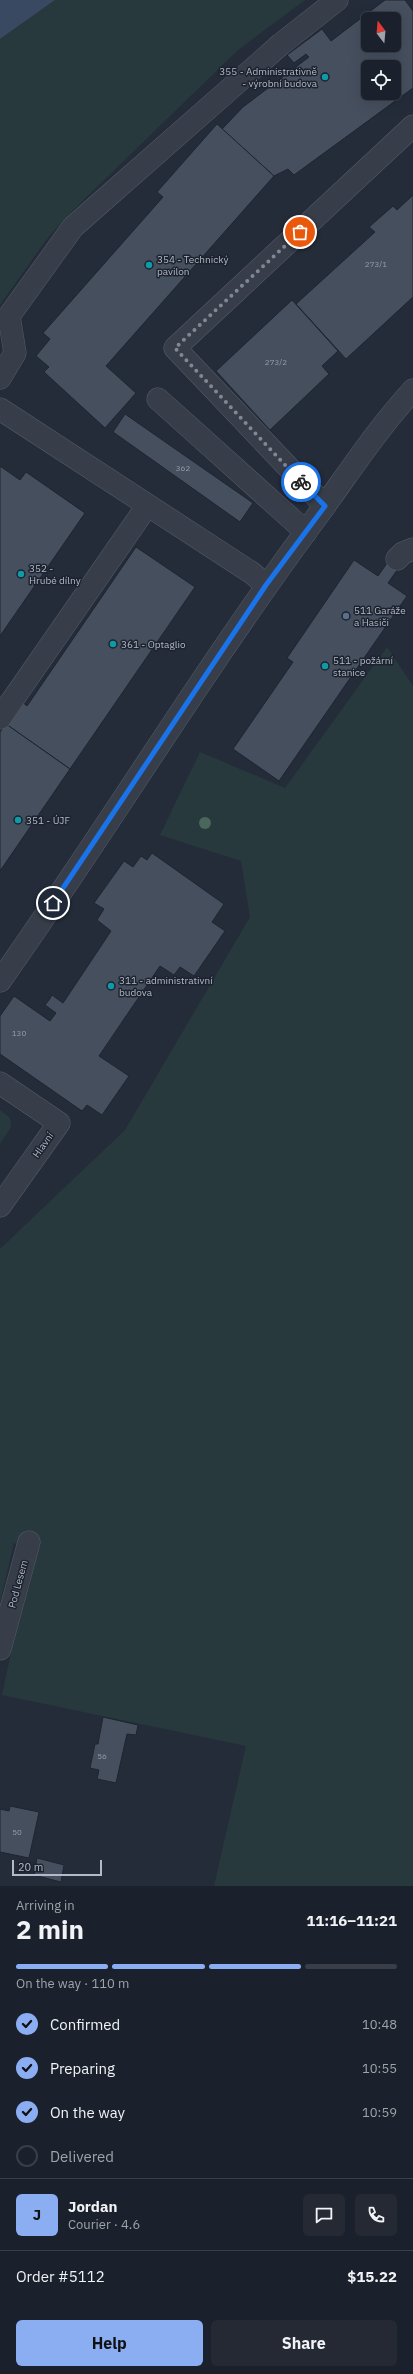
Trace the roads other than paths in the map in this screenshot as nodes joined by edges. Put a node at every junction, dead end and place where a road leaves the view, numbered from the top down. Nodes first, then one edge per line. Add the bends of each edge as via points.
1 (337, 0) edge
2 (413, 126) edge
3 (0, 378) edge
4 (413, 390) edge
5 (158, 399) dead end
6 (0, 409) edge
7 (148, 506) junction
8 (325, 506) junction
9 (306, 532) junction
10 (266, 585) junction
11 (0, 718) edge
12 (0, 981) edge
13 (0, 1083) edge
14 (0, 1206) edge
15 (30, 1542) dead end
16 (0, 1649) edge

1 - 3 street via 281,44 73,227 9,316 15,353
2 - 8 street via 175,348
4 - 8 street via 384,423
5 - 9 street
6 - 7 street
7 - 10 street via 252,573
7 - 11 street
8 - 9 street
9 - 10 street
10 - 12 street
13 - 14 street, Hlavní via 59,1123
15 - 16 street, Pod Lesem

